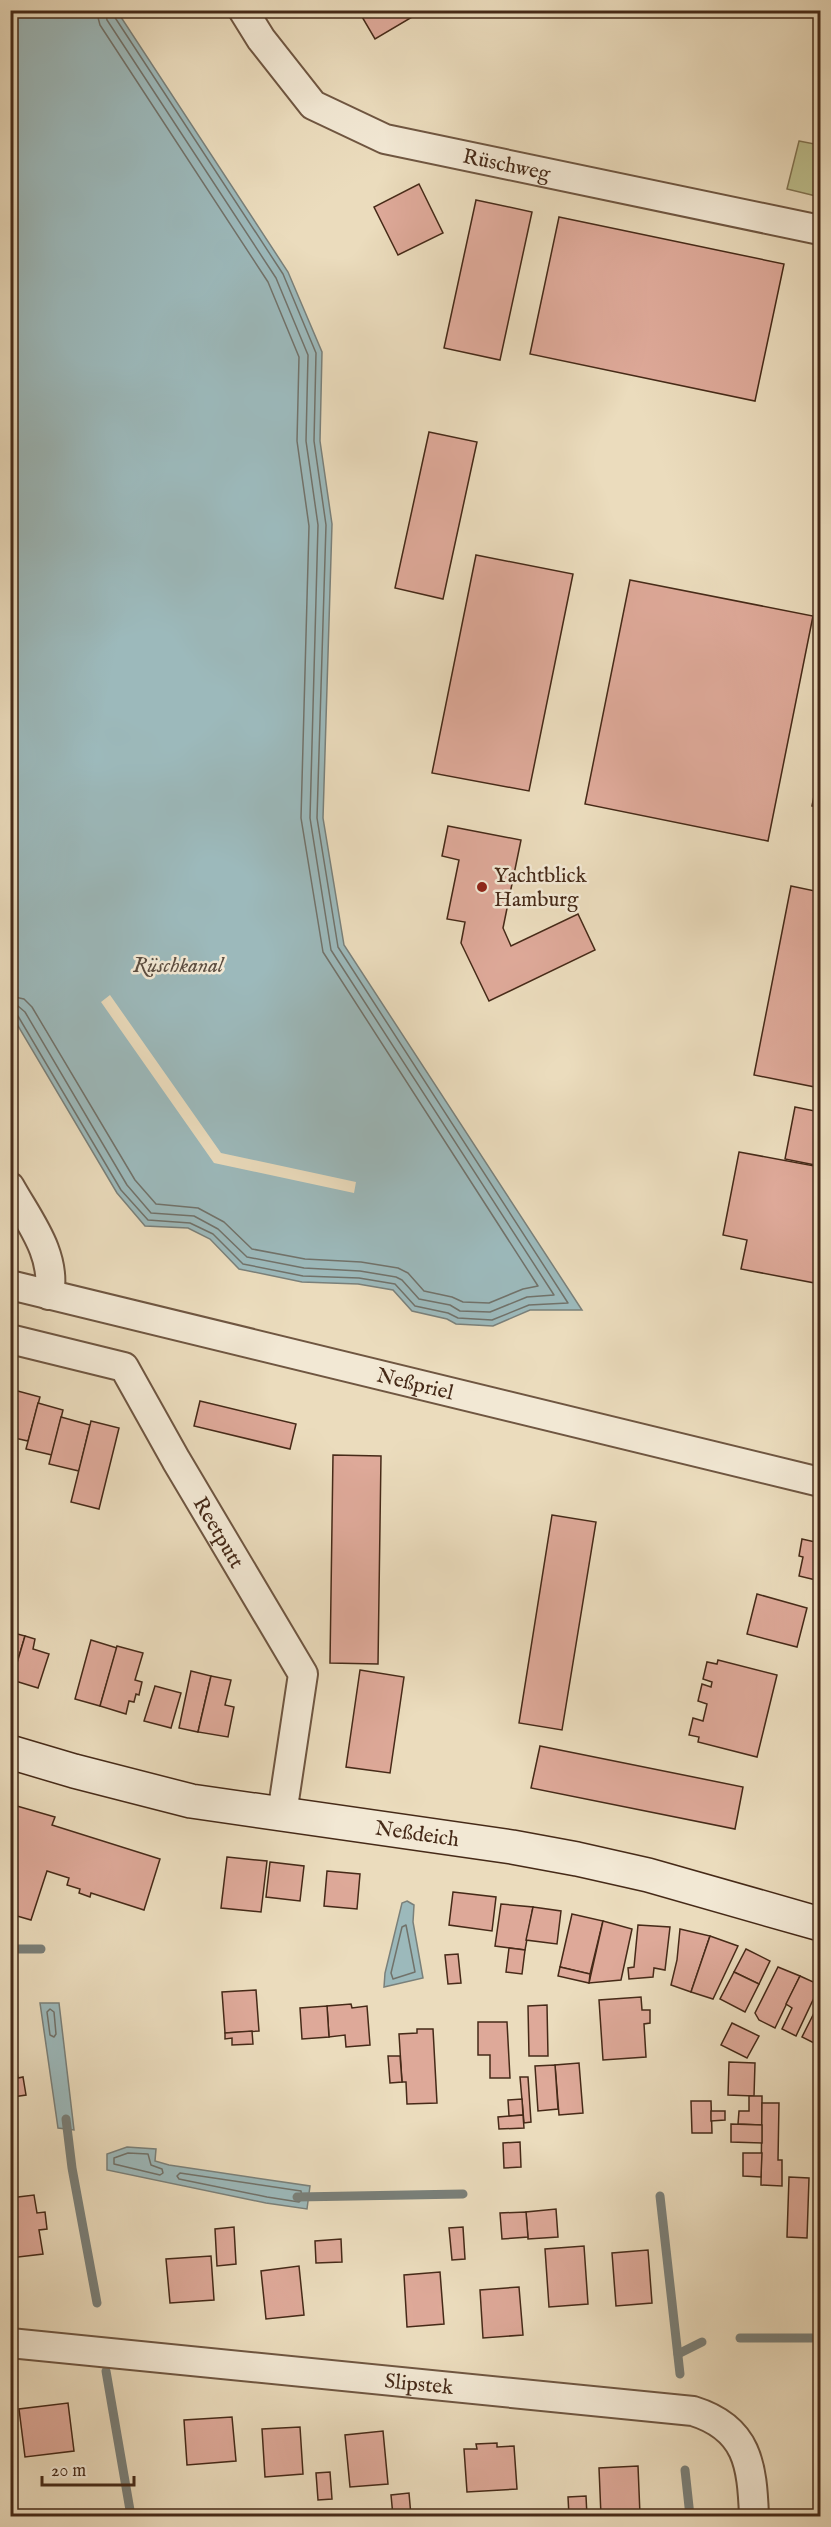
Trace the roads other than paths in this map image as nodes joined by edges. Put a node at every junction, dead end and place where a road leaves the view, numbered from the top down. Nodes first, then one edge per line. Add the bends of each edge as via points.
1 (243, 10) edge
2 (820, 230) edge
3 (10, 1187) edge
4 (10, 1285) edge
5 (50, 1295) junction
6 (10, 1339) edge
7 (820, 1482) edge
8 (10, 1752) edge
9 (282, 1814) junction
10 (820, 1924) edge
11 (10, 2343) edge
12 (754, 2517) edge

1 - 2 street, Rüschweg via 313,105 385,139
3 - 5 street via 49,1259
4 - 5 street, Neßpriel
5 - 7 street, Neßpriel
6 - 9 street, Reetputt via 124,1367 303,1674
8 - 9 street, Neßdeich via 191,1801
9 - 10 street, Neßdeich via 578,1859
11 - 12 street, Slipstek via 693,2411 712,2417 738,2439 750,2465

